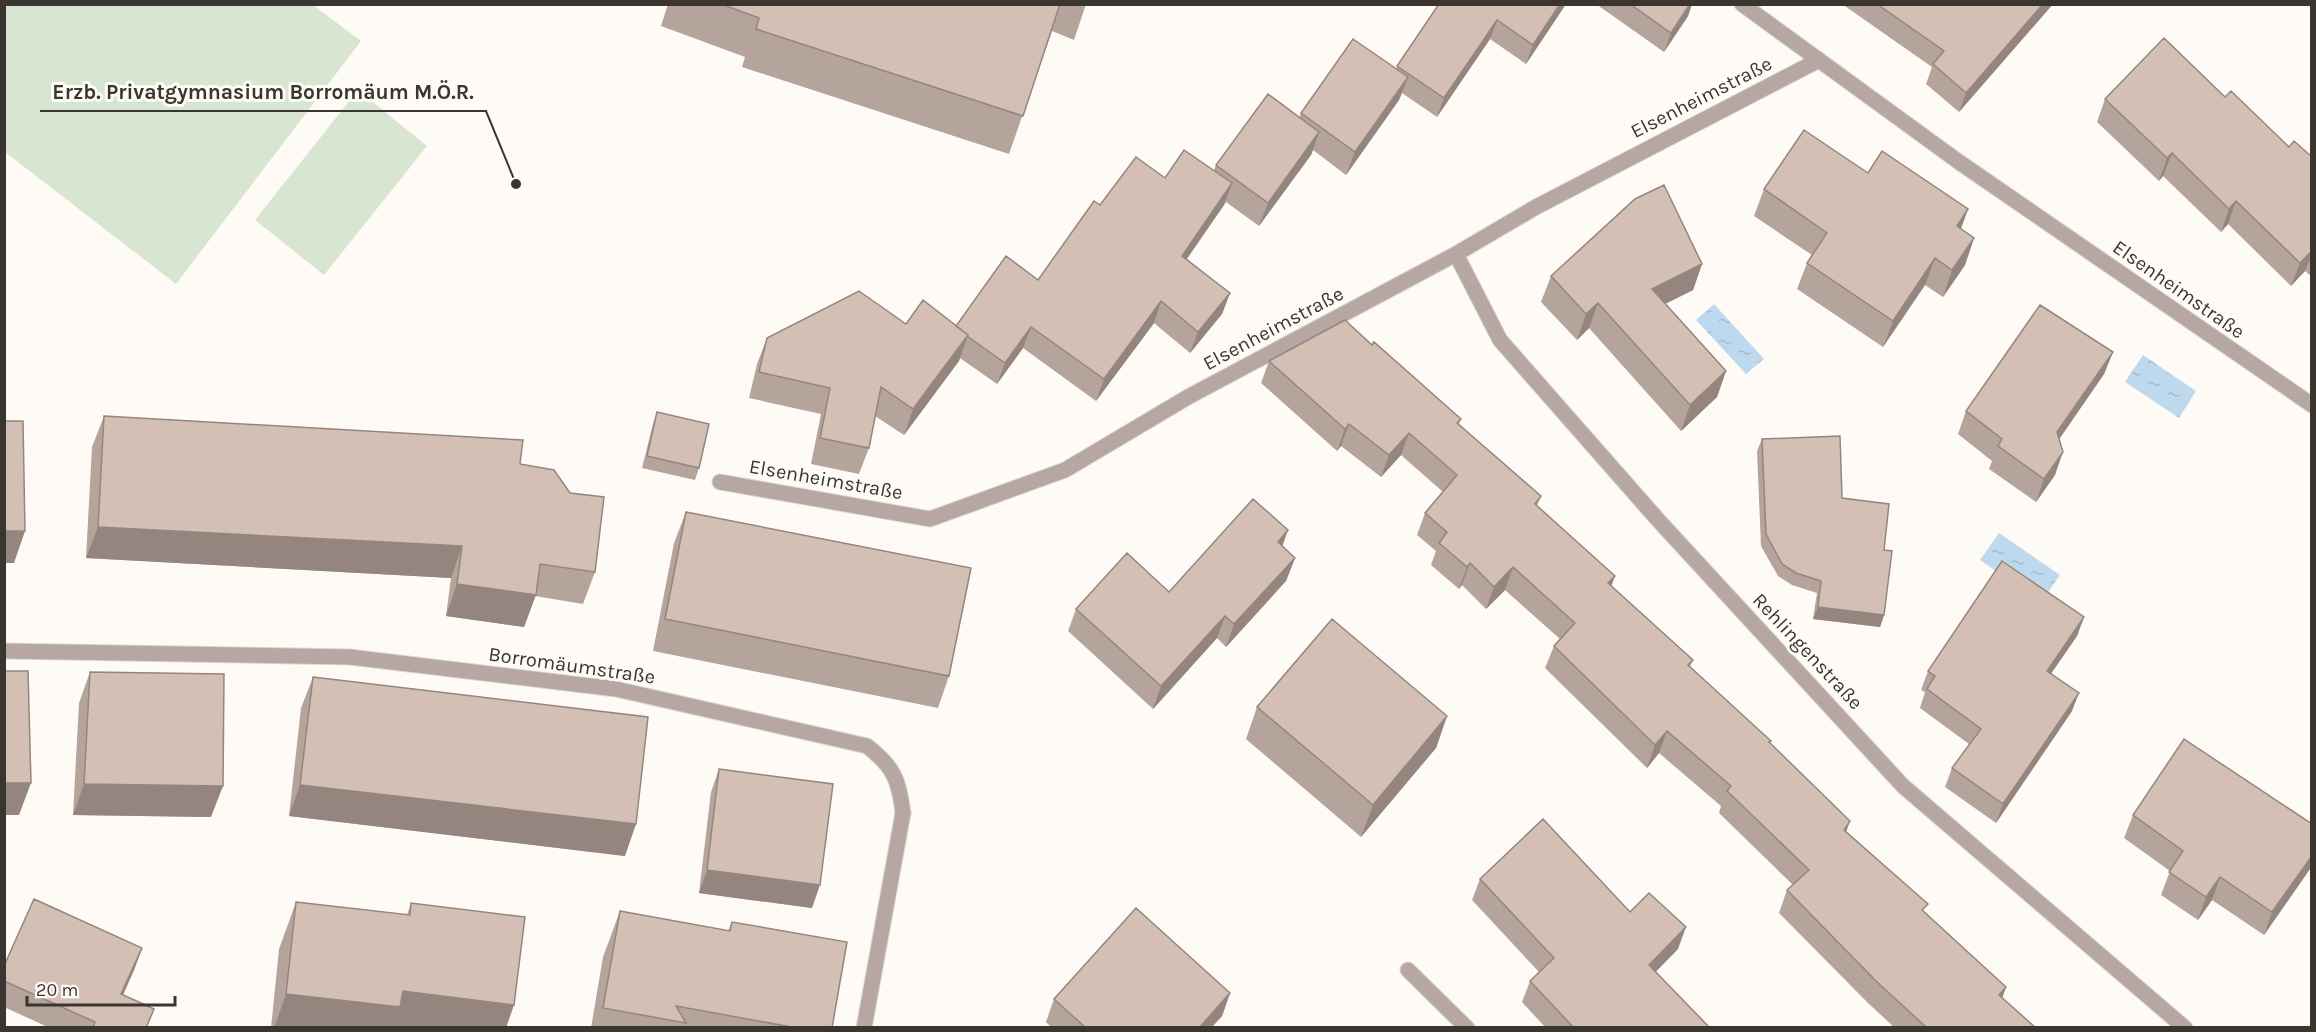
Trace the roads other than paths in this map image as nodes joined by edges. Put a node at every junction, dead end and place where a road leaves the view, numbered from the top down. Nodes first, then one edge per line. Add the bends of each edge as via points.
1 (1742, 4) edge
2 (1819, 60) junction
3 (1455, 254) junction
4 (2312, 405) edge
5 (720, 482) dead end
6 (4, 651) edge
7 (1407, 970) dead end
8 (864, 1028) edge
9 (1467, 1028) edge
10 (2185, 1028) edge

1 - 2 street, Elsenheimstraße
2 - 3 street, Elsenheimstraße via 1536,207
2 - 4 street, Elsenheimstraße via 1959,162
3 - 5 street, Elsenheimstraße via 1188,397 1065,470 930,519
3 - 10 street, Rehlingenstraße via 1500,340 1659,521 1904,786
6 - 8 street, Borromäumstraße via 351,657 616,689 867,746 899,781 903,813
7 - 9 street

